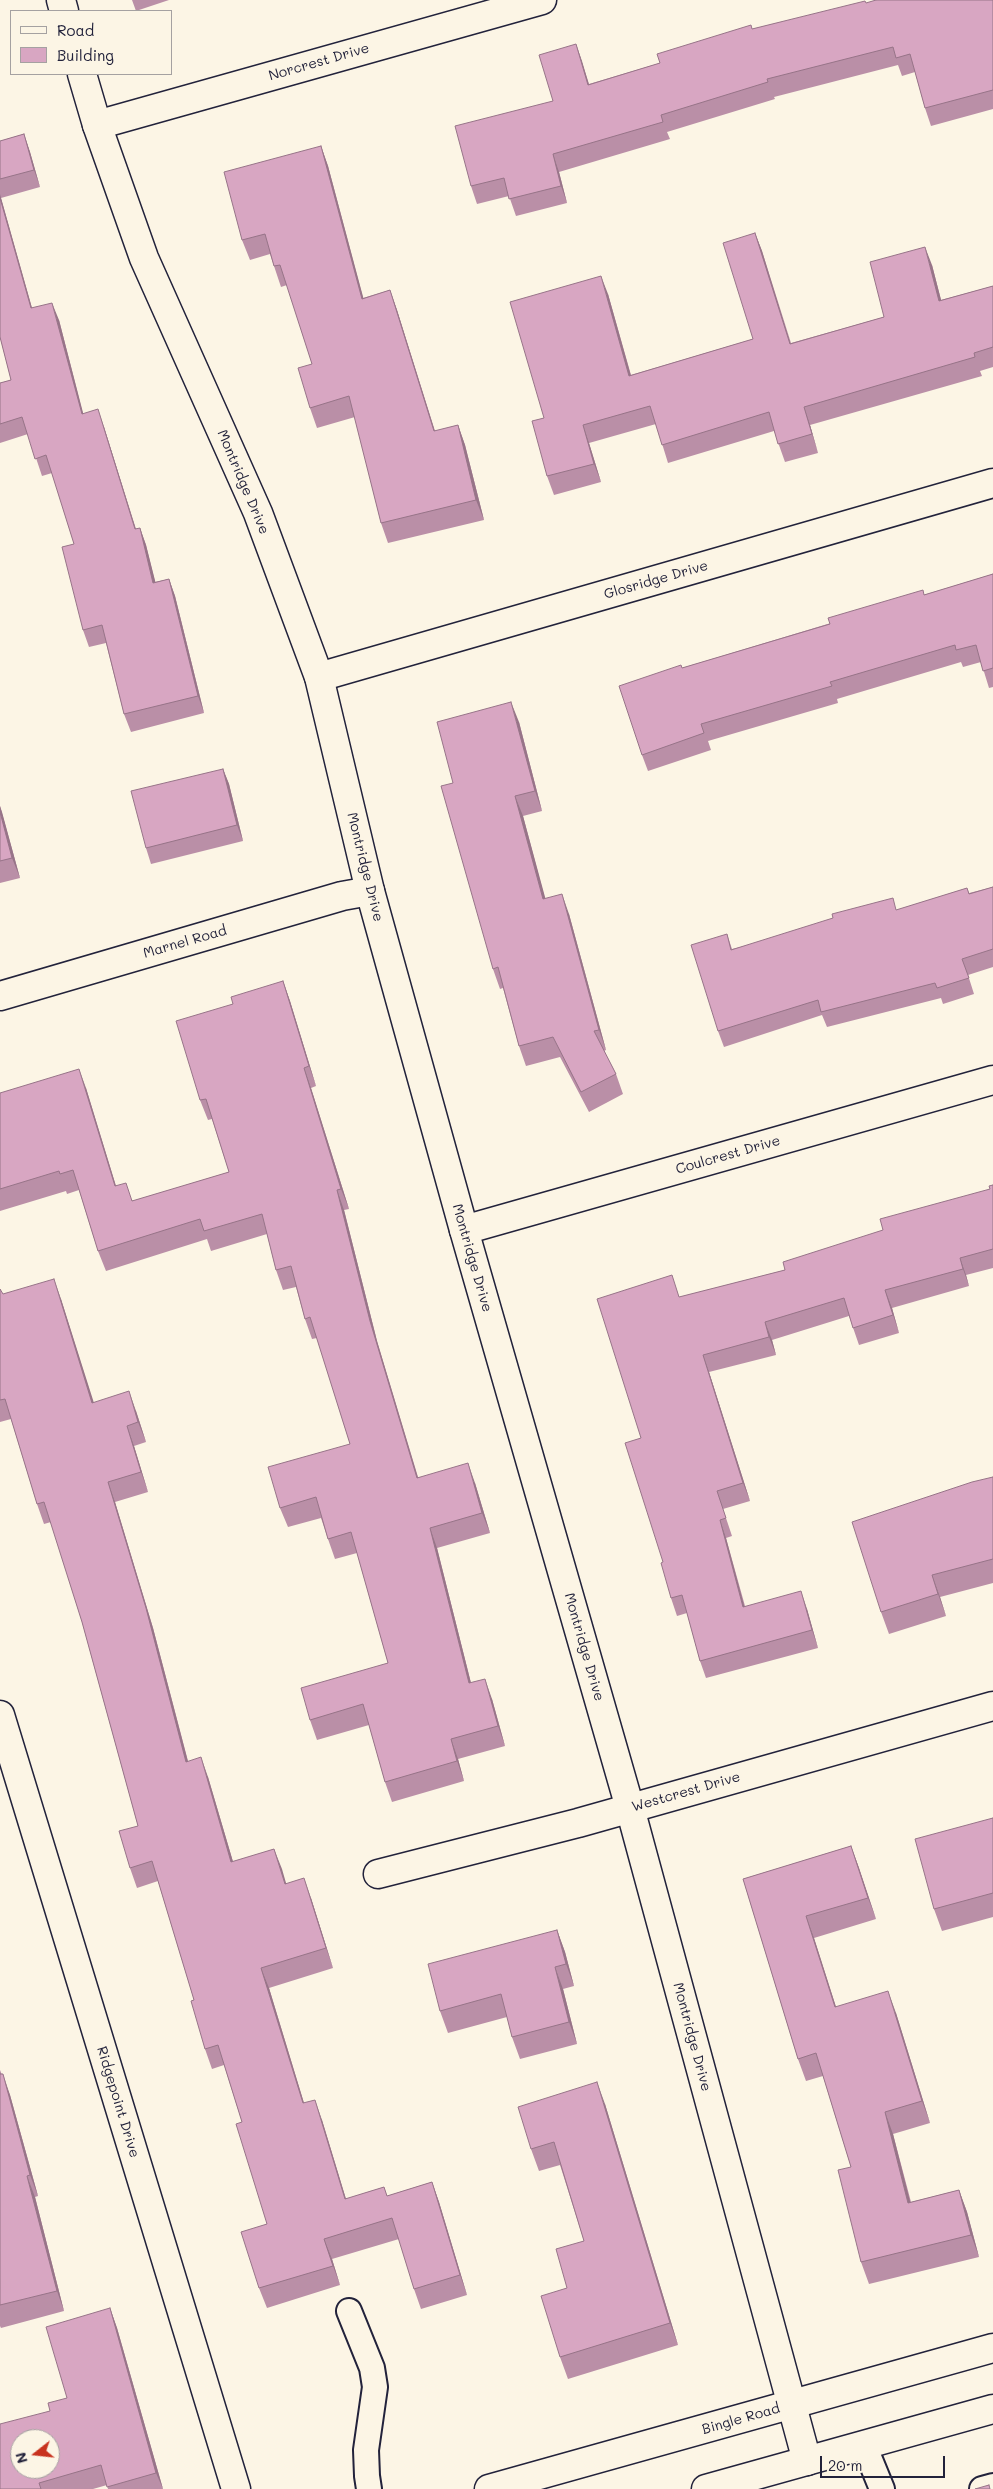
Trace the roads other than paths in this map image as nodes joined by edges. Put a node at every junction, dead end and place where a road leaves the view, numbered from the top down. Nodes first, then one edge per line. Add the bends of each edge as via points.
1 (542, 0) edge
2 (82, 75) edge
3 (97, 125) junction
4 (993, 483) edge
5 (319, 677) junction
6 (370, 890) junction
7 (0, 996) edge
8 (993, 1080) edge
9 (464, 1230) junction
10 (993, 1706) edge
11 (0, 1715) edge
12 (630, 1808) junction
13 (378, 1874) dead end
14 (349, 2311) dead end
15 (993, 2348) edge
16 (791, 2405) junction
17 (993, 2409) edge
18 (864, 2445) junction
19 (808, 2461) junction
20 (993, 2486) edge
21 (236, 2489) edge
22 (370, 2489) edge
23 (489, 2489) edge
24 (706, 2489) edge
25 (882, 2489) edge
26 (982, 2489) edge

1 - 3 street, Norcrest Drive
2 - 3 street, Montridge Drive
3 - 5 street, Montridge Drive via 144,258 258,513
4 - 5 street, Glosridge Drive
5 - 6 street, Montridge Drive
6 - 7 street, Marnel Road
6 - 9 street, Montridge Drive
8 - 9 street, Coulcrest Drive
9 - 12 street, Montridge Drive
10 - 12 street, Westcrest Drive
11 - 21 street, Ridgepoint Drive
12 - 13 street, Westcrest Drive
12 - 16 street, Montridge Drive
14 - 22 lane via 372,2368 375,2387 366,2450
15 - 16 street, Bingle Road
16 - 19 street, Montridge Drive
16 - 23 street, Bingle Road
17 - 18 street
18 - 19 street
18 - 25 lane
19 - 24 street
20 - 26 lane

